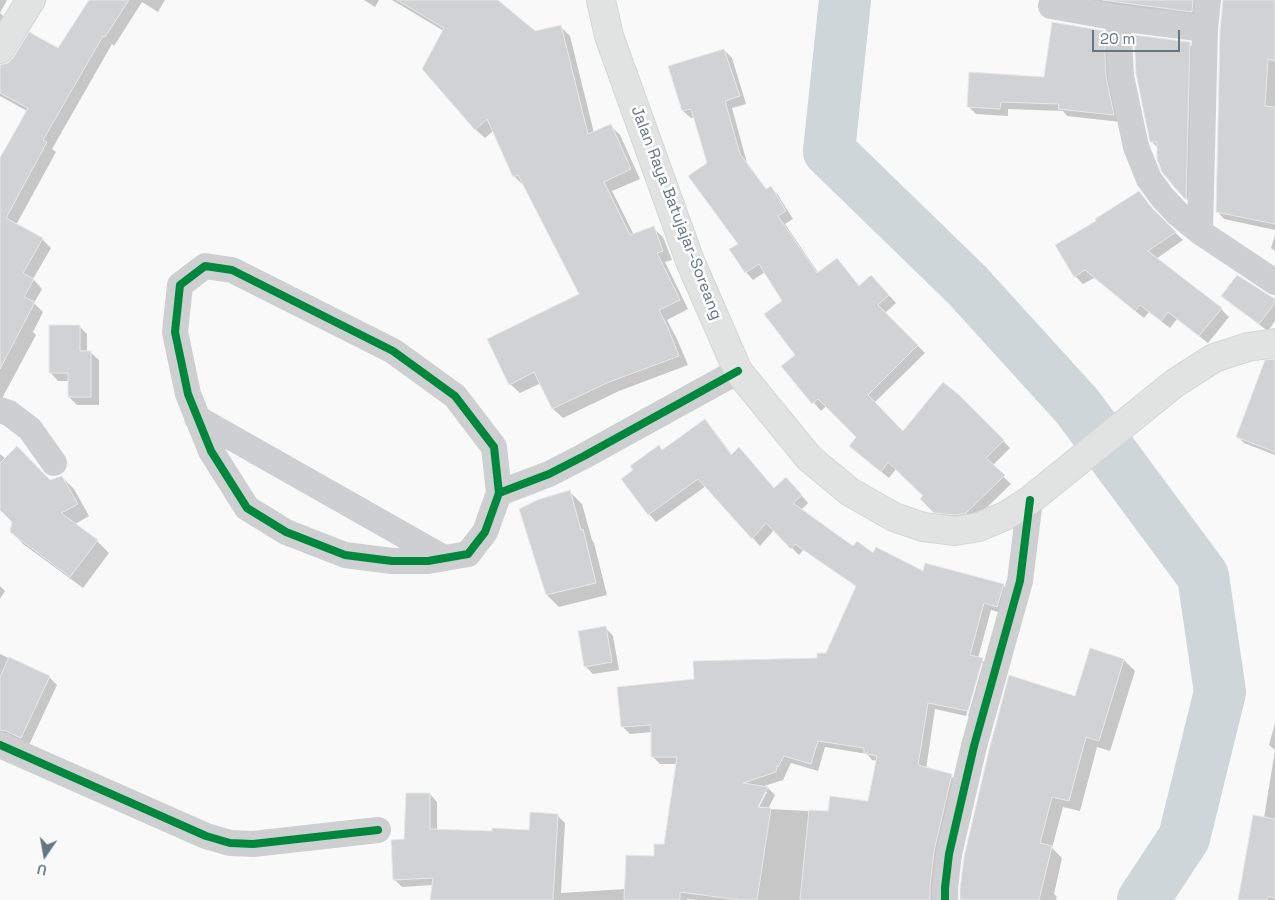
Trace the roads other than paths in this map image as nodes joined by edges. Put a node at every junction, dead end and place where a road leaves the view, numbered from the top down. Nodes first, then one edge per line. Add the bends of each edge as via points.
1 (31, 0) edge
2 (601, 0) edge
3 (1208, 0) edge
4 (1051, 6) dead end
5 (1118, 18) junction
6 (1205, 29) junction
7 (0, 49) edge
8 (1200, 232) junction
9 (1275, 282) edge
10 (1275, 343) edge
11 (738, 371) junction
12 (0, 410) edge
13 (197, 418) junction
14 (54, 464) dead end
15 (499, 492) junction
16 (1037, 494) junction
17 (444, 558) junction
18 (0, 745) edge
19 (378, 830) dead end
20 (945, 900) edge

1 - 7 main road
2 - 11 main road, Jalan Raya Batujajar-Soreang via 609,36 687,252
3 - 6 street
4 - 5 street
5 - 6 street
5 - 8 street via 1121,76 1136,147 1148,179 1162,198
6 - 8 street
8 - 9 street
10 - 16 main road, Jalan Raya Batujajar-Soreang via 1248,347 1214,358 1175,383
11 - 15 street via 584,456 548,474
11 - 16 main road, Jalan Raya Batujajar-Soreang via 809,458 850,492 894,517 923,527 954,531 979,527 1006,515
12 - 14 street via 30,429
13 - 15 street via 188,394 175,332 180,285 205,266 232,270 393,351 455,396 494,447
13 - 17 street
13 - 17 street via 211,451 247,508 286,532 345,555 392,561
15 - 17 street via 485,532 468,554
16 - 20 street via 1020,581 970,763 949,854
18 - 19 street via 206,836 230,843 253,844

